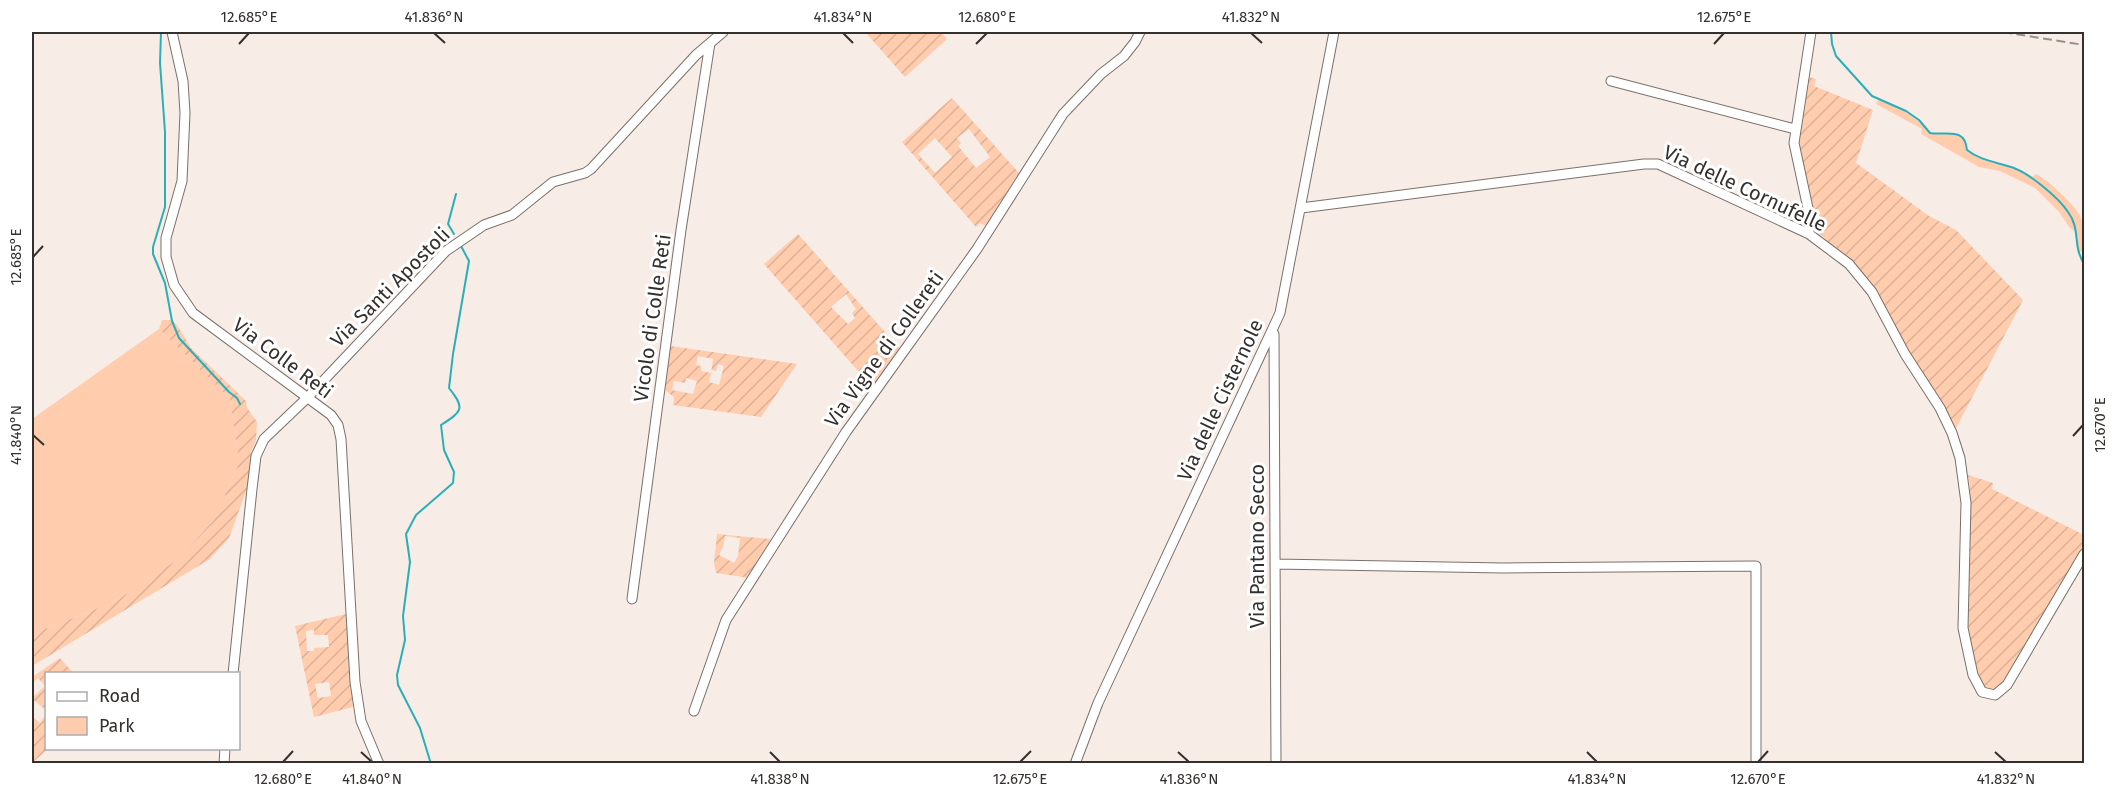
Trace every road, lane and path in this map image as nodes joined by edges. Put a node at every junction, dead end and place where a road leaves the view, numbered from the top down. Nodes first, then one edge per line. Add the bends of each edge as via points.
1 (172, 32) edge
2 (723, 32) edge
3 (1140, 32) edge
4 (1334, 32) edge
5 (1811, 32) edge
6 (710, 43) junction
7 (1611, 81) dead end
8 (1795, 129) junction
9 (1301, 208) junction
10 (1809, 234) junction
11 (1274, 329) junction
12 (307, 398) junction
13 (2085, 554) edge
14 (1275, 564) junction
15 (632, 599) dead end
16 (233, 672) edge
17 (694, 711) dead end
18 (378, 764) edge
19 (1075, 764) edge
20 (1276, 764) edge
21 (1756, 764) edge

1 - 12 street, Via Colle Reti via 185,106 181,187 166,242 171,278 184,303 196,315
2 - 6 street, Via Santi Apostoli
3 - 17 street, Via Vigne di Collereti via 1124,56 1063,114 977,249 846,432 726,620
4 - 9 street, Via delle Cisternole
5 - 8 street
6 - 12 street, Via Santi Apostoli via 591,169 553,182 512,215 484,225 446,252
6 - 15 street, Vicolo di Colle Reti
7 - 8 street
8 - 10 street via 1796,156 1810,216
9 - 10 street, Via delle Cornufelle via 1658,164
9 - 11 street, Via delle Cisternole
10 - 13 street, Via delle Cornufelle via 1844,259 1866,283 1949,427 1966,490 1963,620 1971,665 1978,686 1987,695 1999,694 2013,677
11 - 14 street, Via Pantano Secco
11 - 19 street, Via delle Cisternole via 1098,703
12 - 16 street, Via Santi Apostoli via 266,436 257,453
12 - 18 street, Via Colle Reti via 333,418 340,434 354,674 361,722
14 - 20 street, Via Pantano Secco
14 - 21 street via 1503,568 1756,566

